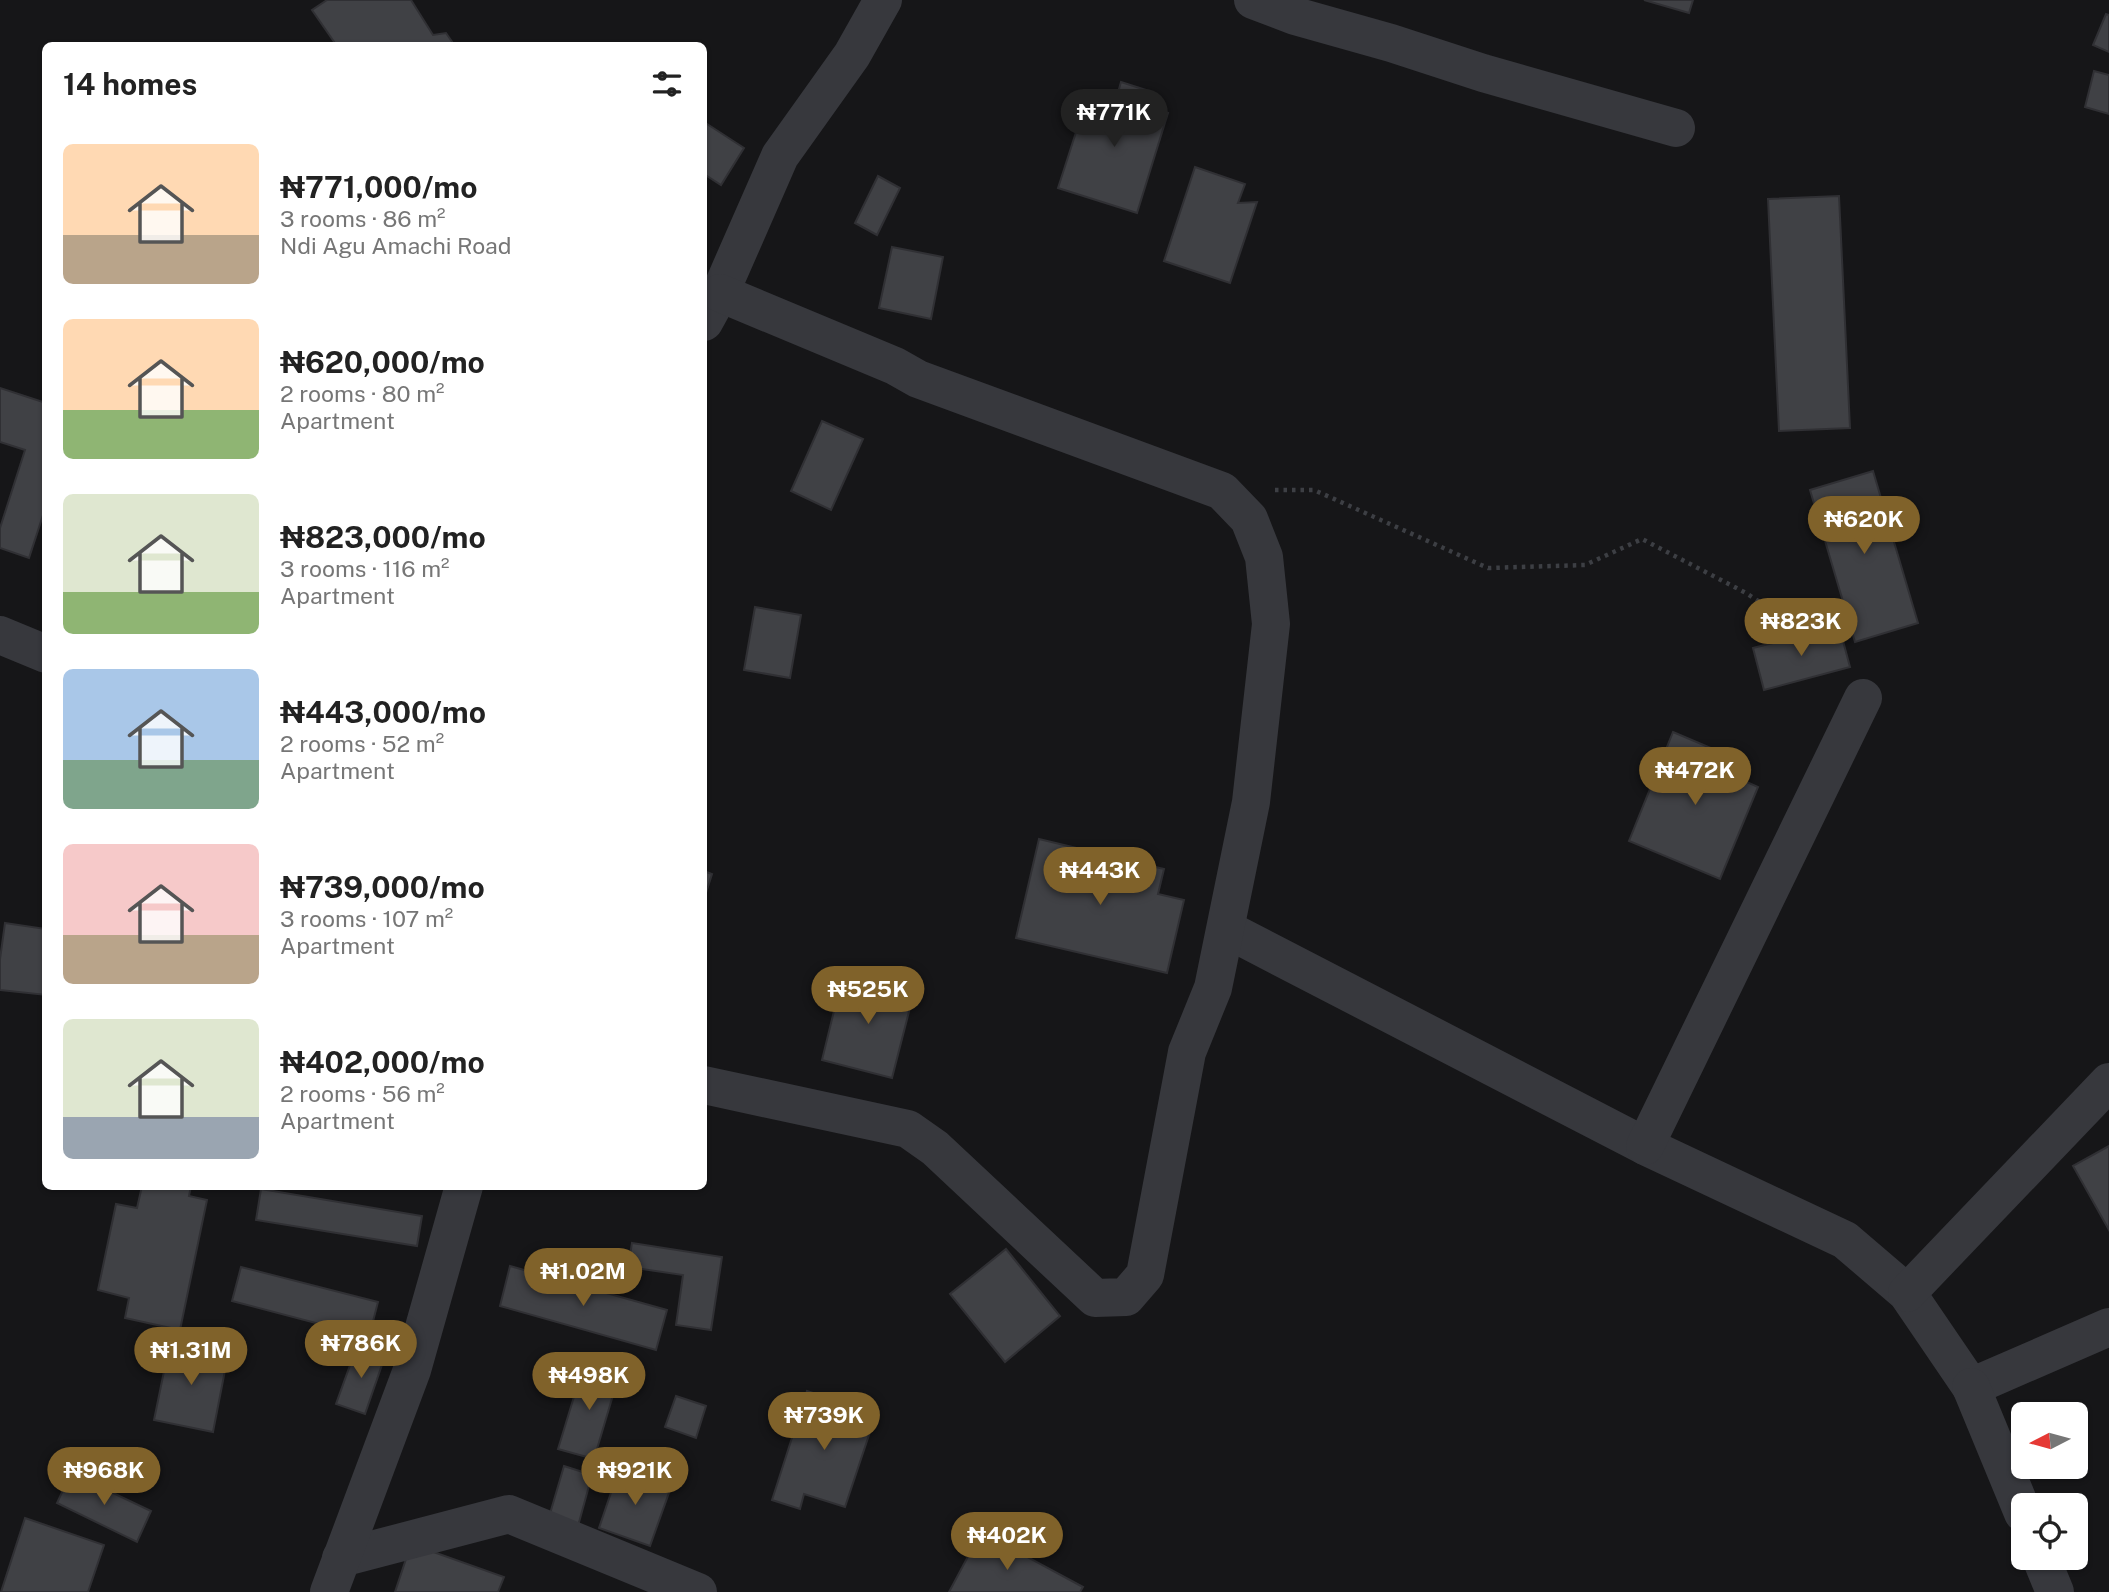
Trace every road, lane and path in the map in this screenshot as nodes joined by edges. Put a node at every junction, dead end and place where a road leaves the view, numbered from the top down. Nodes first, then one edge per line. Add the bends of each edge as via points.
1 (883, 0) edge
2 (1253, 0) edge
3 (1676, 128) dead end
4 (712, 307) edge
5 (1222, 491) junction
6 (1787, 620) dead end
7 (0, 635) edge
8 (42, 652) edge
9 (1863, 698) dead end
10 (1226, 929) junction
11 (2109, 1082) edge
12 (707, 1086) edge
13 (1645, 1146) junction
14 (463, 1190) edge
15 (1906, 1293) junction
16 (2109, 1327) edge
17 (1971, 1387) junction
18 (2015, 1493) edge
19 (2046, 1570) edge
20 (335, 1575) edge
21 (698, 1592) edge
22 (2055, 1592) edge

1 - 4 street via 852,55 780,156
2 - 3 street via 1483,74
4 - 5 street via 895,366 918,379
5 - 6 path via 1314,490 1488,568 1586,565 1642,539
5 - 10 street via 1249,519 1264,557 1271,624 1251,802
7 - 8 street
9 - 13 street
10 - 12 street via 1213,988 1188,1052 1144,1275 1126,1297 1096,1298 935,1148 908,1129
10 - 13 street
11 - 15 street
13 - 15 street via 1845,1240
14 - 20 street via 412,1370
15 - 17 street
16 - 17 street
17 - 18 street
19 - 22 street
20 - 21 street via 509,1514

